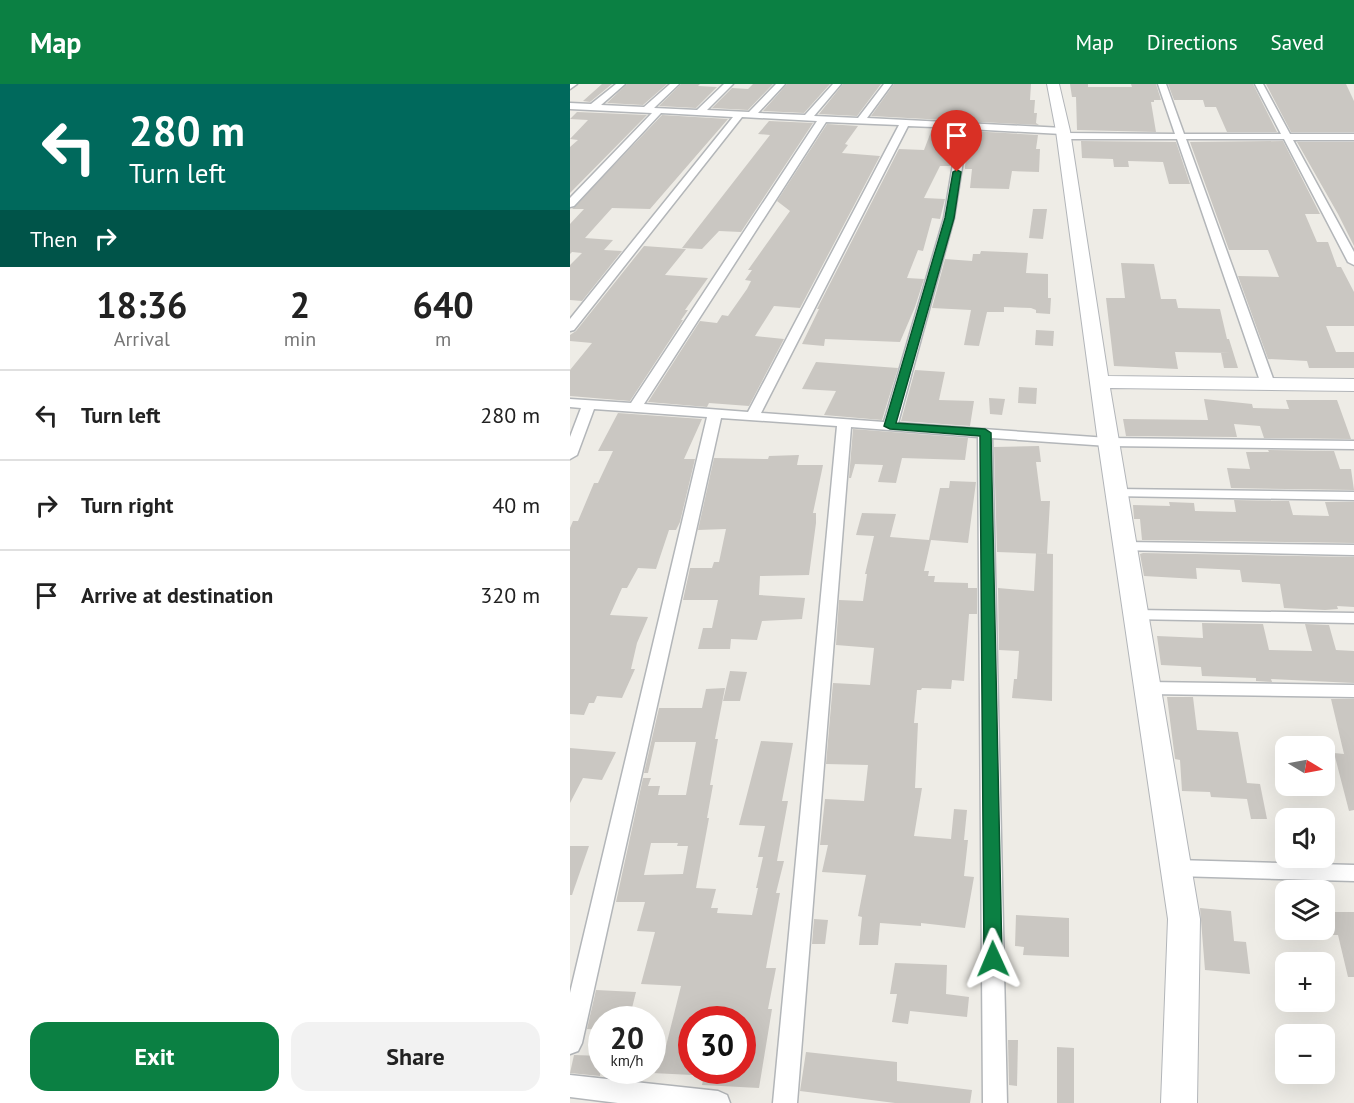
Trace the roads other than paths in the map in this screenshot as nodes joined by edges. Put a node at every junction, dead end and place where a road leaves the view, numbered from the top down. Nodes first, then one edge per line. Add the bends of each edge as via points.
1 (621, 84) edge
2 (675, 84) edge
3 (729, 84) edge
4 (781, 84) edge
5 (837, 84) edge
6 (888, 84) edge
7 (1053, 84) edge
8 (1162, 84) edge
9 (1259, 84) edge
10 (575, 107) edge
11 (593, 107) junction
12 (646, 110) junction
13 (659, 110) junction
14 (700, 112) junction
15 (740, 114) junction
16 (570, 115) edge
17 (752, 115) junction
18 (808, 117) junction
19 (824, 118) junction
20 (861, 120) junction
21 (905, 123) junction
22 (964, 127) junction
23 (1063, 133) junction
24 (1287, 136) junction
25 (1180, 137) junction
26 (1354, 137) edge
27 (570, 204) edge
28 (1354, 262) edge
29 (570, 327) edge
30 (1100, 382) junction
31 (1268, 384) junction
32 (1354, 385) edge
33 (570, 403) edge
34 (589, 405) junction
35 (635, 408) junction
36 (714, 414) junction
37 (753, 416) junction
38 (844, 423) junction
39 (890, 426) junction
40 (985, 433) junction
41 (1108, 442) junction
42 (1354, 445) edge
43 (570, 455) edge
44 (1116, 493) junction
45 (1354, 496) edge
46 (1124, 547) junction
47 (1354, 550) edge
48 (1135, 615) junction
49 (1354, 618) edge
50 (1147, 688) junction
51 (1354, 691) edge
52 (1176, 868) junction
53 (1354, 873) edge
54 (570, 1043) edge
55 (570, 1086) edge
56 (718, 1103) edge
57 (785, 1103) edge
58 (995, 1103) edge
59 (1179, 1103) edge

1 - 11 street
2 - 12 street
3 - 14 street
4 - 17 street
5 - 18 street
6 - 20 street
7 - 23 street
8 - 25 street
9 - 24 street
10 - 11 street
10 - 16 street
11 - 12 street
12 - 13 street
13 - 14 street
13 - 27 street
14 - 15 street
15 - 17 street
15 - 29 street
17 - 18 street
18 - 19 street
19 - 20 street
19 - 35 street
20 - 21 street
21 - 22 street
21 - 37 street
22 - 23 street
22 - 39 street via 949,218
23 - 25 street
23 - 30 street
24 - 25 street
24 - 26 street
24 - 28 street
25 - 31 street
30 - 31 street
30 - 41 street
31 - 32 street
33 - 34 street
34 - 35 street
34 - 43 street
35 - 36 street
36 - 37 street
36 - 54 street
37 - 38 street
38 - 39 street
38 - 57 street
39 - 40 street
40 - 41 street
40 - 58 street
41 - 42 street
41 - 44 street
44 - 45 street
44 - 46 street
46 - 47 street
46 - 48 street
48 - 49 street
48 - 50 street
50 - 51 street
50 - 52 street
52 - 53 street
52 - 59 street via 1184,919
55 - 56 street

